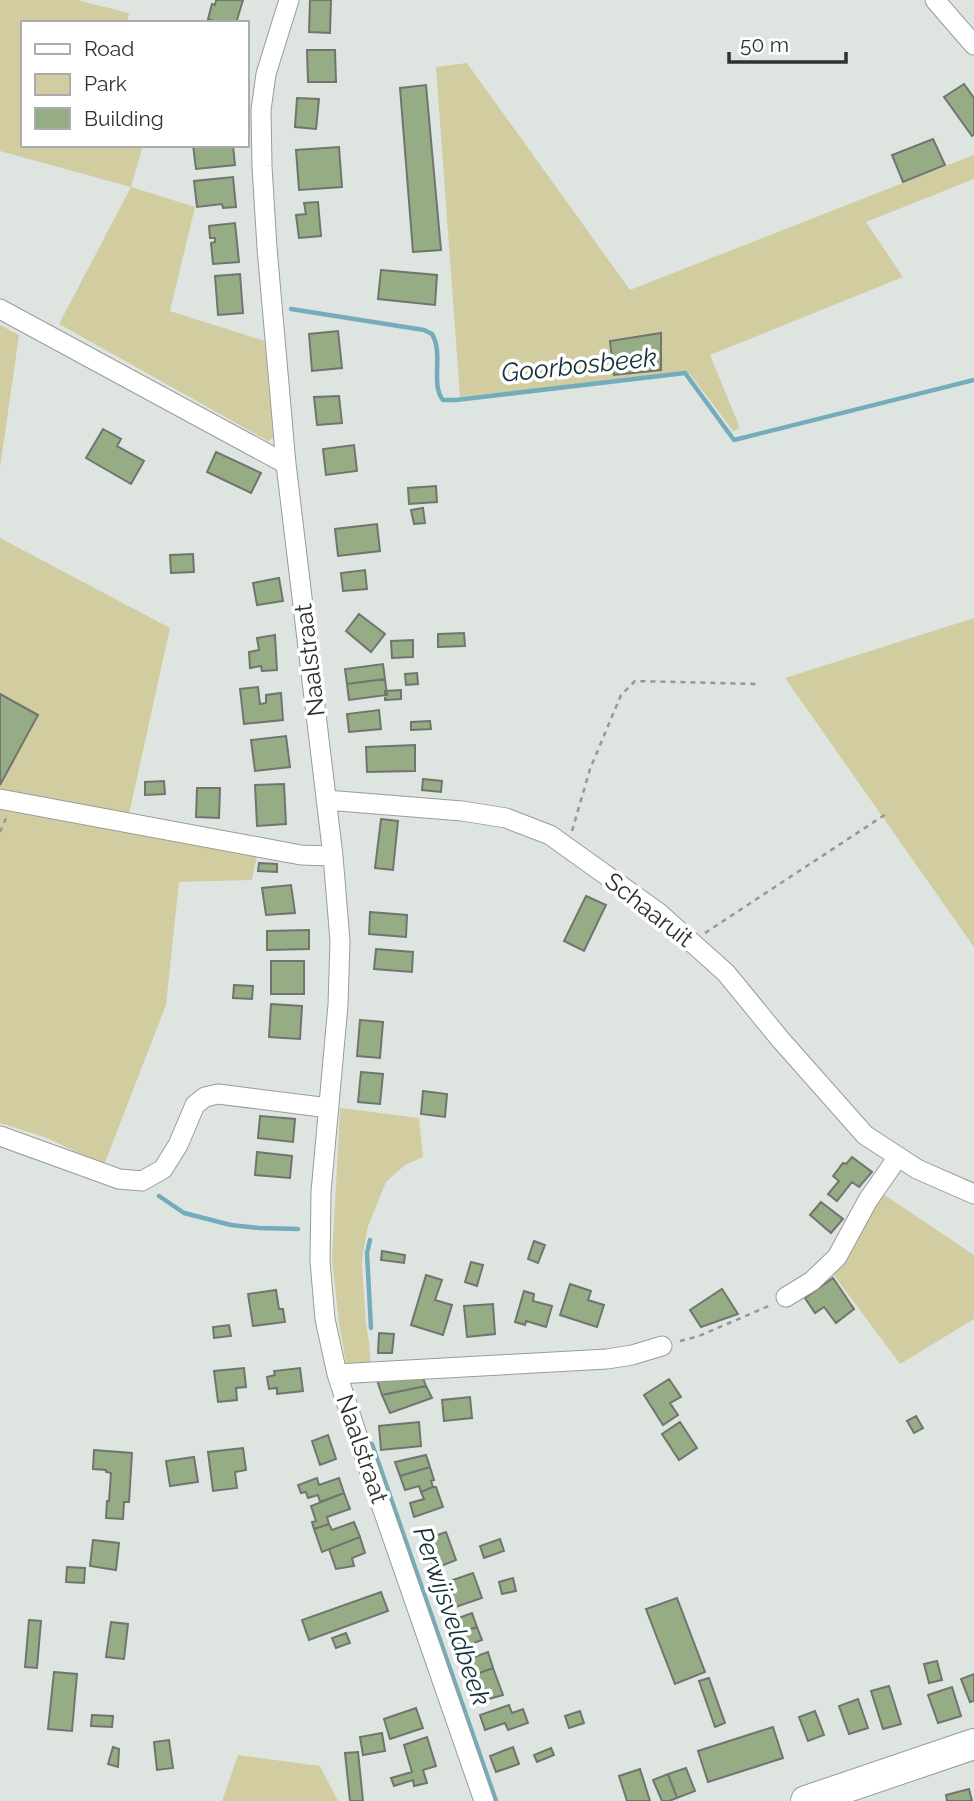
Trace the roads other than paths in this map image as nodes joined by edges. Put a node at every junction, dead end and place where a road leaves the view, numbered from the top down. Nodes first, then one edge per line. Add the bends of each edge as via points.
1 (289, 0) edge
2 (935, 0) edge
3 (974, 46) edge
4 (0, 309) edge
5 (286, 464) junction
6 (0, 799) edge
7 (326, 800) junction
8 (333, 856) junction
9 (329, 1108) junction
10 (0, 1136) edge
11 (898, 1157) junction
12 (974, 1194) edge
13 (786, 1297) road end
14 (662, 1346) road end
15 (337, 1374) junction
16 (974, 1744) edge
17 (484, 1801) edge
18 (806, 1801) edge

1 - 5 street, Naalstraat via 266,74 261,110
2 - 3 street
4 - 5 street
5 - 7 street, Naalstraat
6 - 8 street via 301,855
7 - 8 street, Naalstraat
7 - 11 street, Schaaruit via 462,811 506,818 550,835 659,914 726,973 865,1135
8 - 9 street, Naalstraat via 340,941
9 - 10 street via 218,1094 205,1097 195,1105 163,1168 142,1181 119,1179
9 - 15 street, Naalstraat via 320,1261
11 - 12 street, Schaaruit
11 - 13 street via 837,1257
14 - 15 street, Naalstraat via 607,1359
15 - 17 street, Naalstraat
16 - 18 main road

